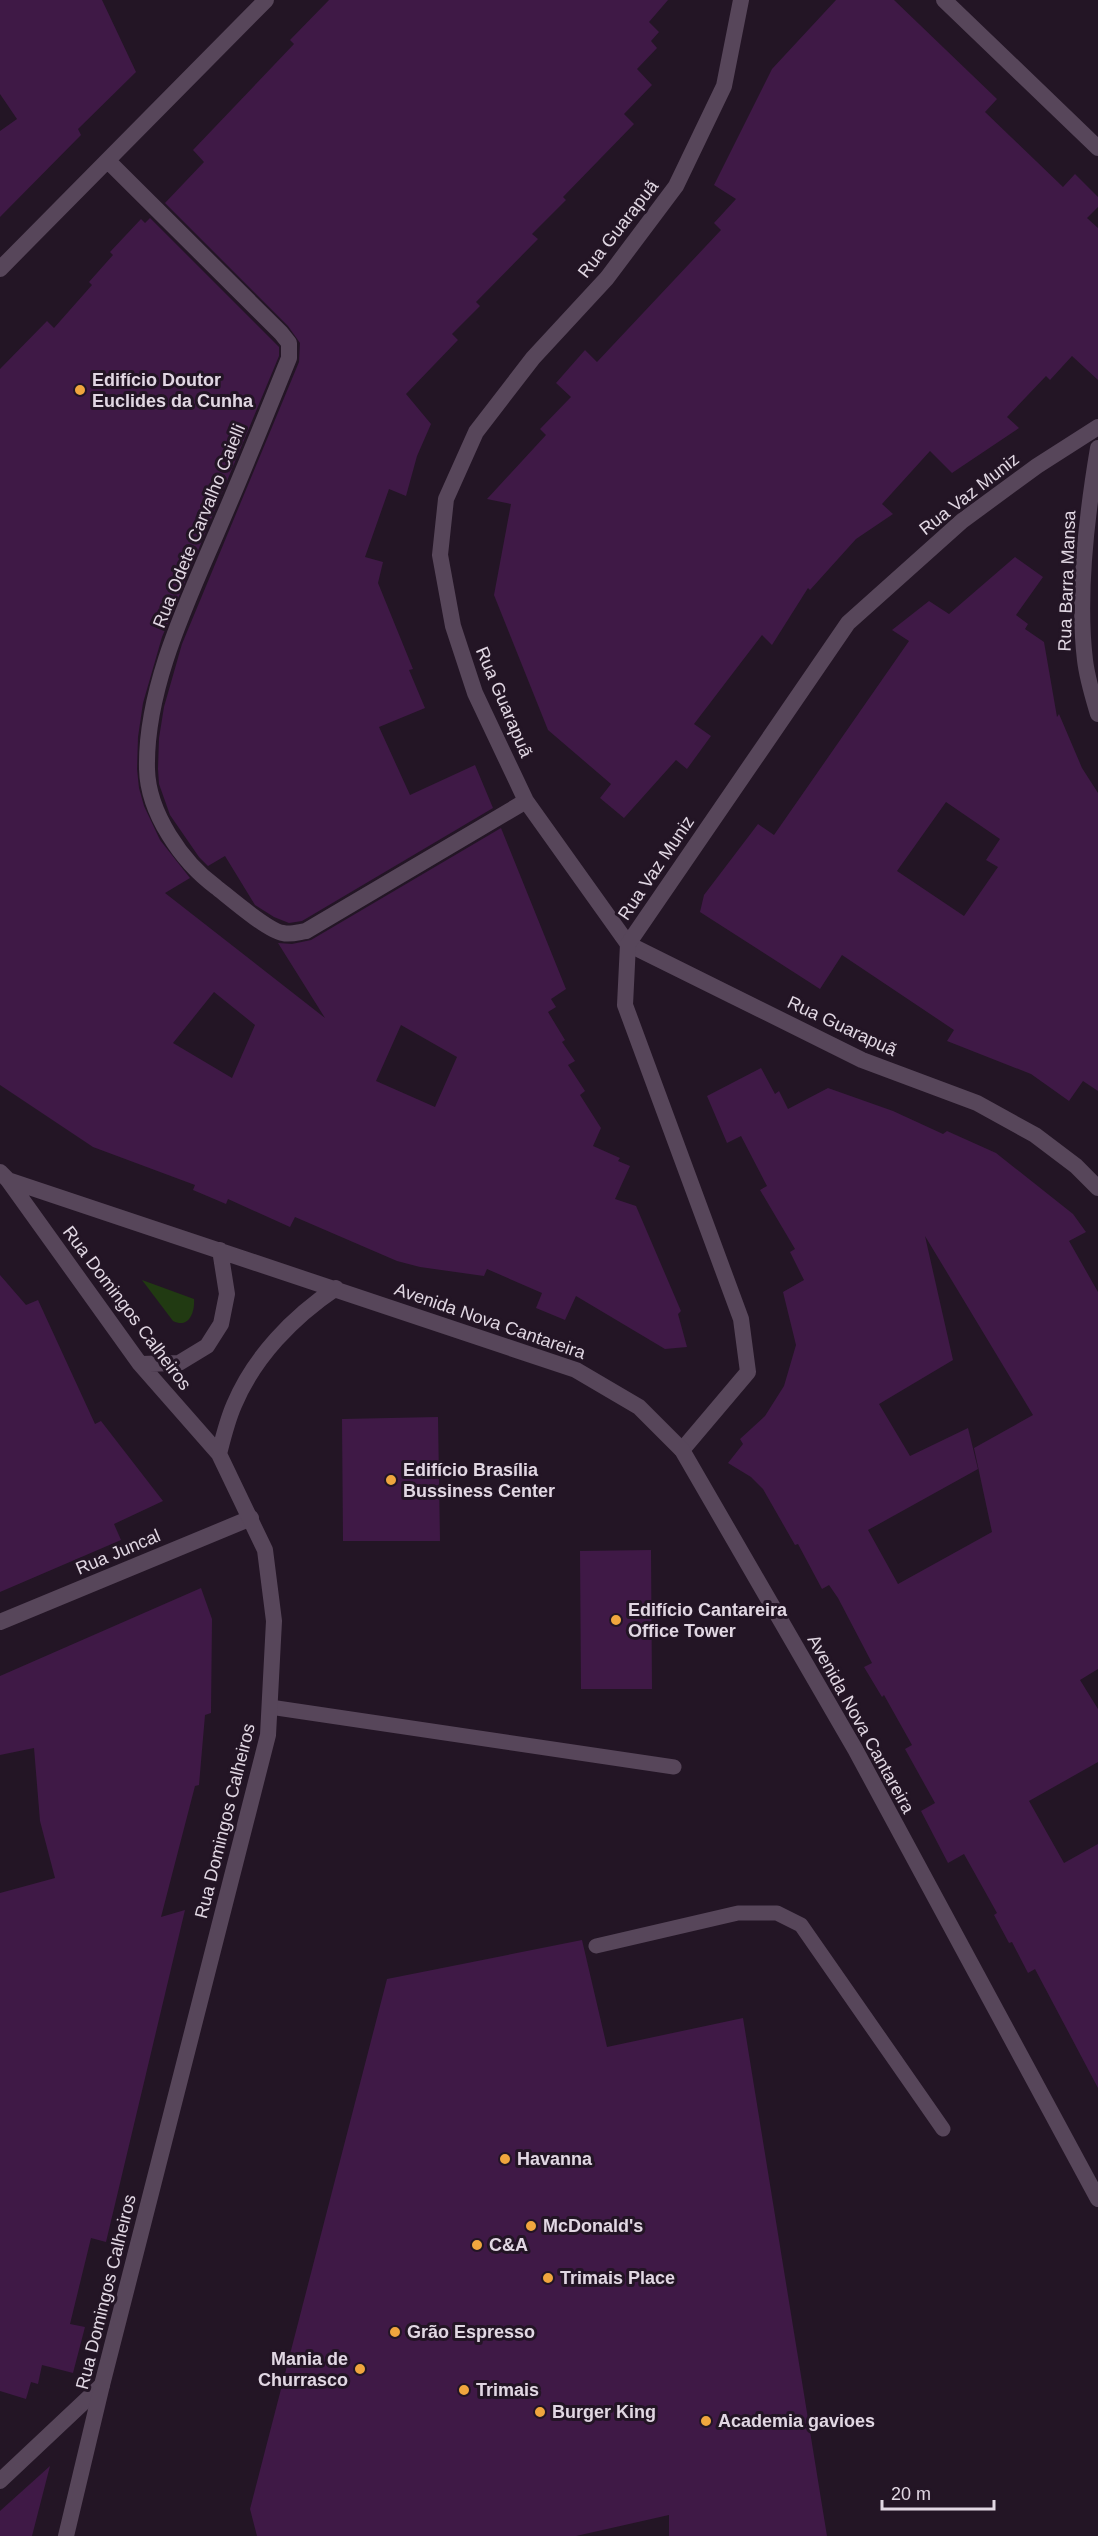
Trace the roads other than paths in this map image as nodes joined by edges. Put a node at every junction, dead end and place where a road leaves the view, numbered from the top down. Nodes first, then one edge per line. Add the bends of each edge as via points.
1 (266, 0) edge
2 (741, 0) edge
3 (944, 0) edge
4 (1098, 148) edge
5 (108, 161) junction
6 (0, 269) edge
7 (1098, 427) edge
8 (1098, 448) edge
9 (1098, 714) edge
10 (526, 801) junction
11 (628, 944) junction
12 (4, 1176) edge
13 (1098, 1188) edge
14 (220, 1250) junction
15 (336, 1288) junction
16 (140, 1364) junction
17 (682, 1450) junction
18 (219, 1454) junction
19 (251, 1518) junction
20 (0, 1623) edge
21 (270, 1707) junction
22 (674, 1767) dead end
23 (596, 1946) dead end
24 (943, 2129) dead end
25 (1098, 2199) edge
26 (102, 2385) junction
27 (0, 2481) edge
28 (66, 2536) edge

1 - 5 street
2 - 10 street, Rua Guarapuã via 724,86 676,186 608,278 533,358 476,432 446,499 440,555 453,626 475,693
3 - 4 street
5 - 6 street
5 - 10 street, Rua Odete Carvalho Caielli via 289,343 289,358 183,610 158,689 147,771 153,800 176,848 204,878 252,915 282,933 306,931
7 - 11 street, Rua Vaz Muniz via 1036,466 962,521 848,623
8 - 9 street, Rua Barra Mansa via 1088,514 1083,613 1085,661
10 - 11 street, Rua Guarapuã
11 - 13 street, Rua Guarapuã via 862,1060 977,1103 1035,1135
11 - 17 street, Rua Vaz Muniz via 625,1005 741,1319 748,1372
12 - 14 street, Avenida Nova Cantareira
12 - 16 street, Rua Domingos Calheiros
14 - 15 street, Avenida Nova Cantareira
14 - 16 street via 227,1294 221,1324 207,1346 179,1363
15 - 17 street, Avenida Nova Cantareira via 576,1370 639,1407
15 - 18 street via 292,1323 255,1367 233,1406
16 - 18 street, Rua Domingos Calheiros
17 - 25 street, Avenida Nova Cantareira via 855,1749
18 - 19 street, Rua Domingos Calheiros
19 - 20 street, Rua Juncal
19 - 21 street, Rua Domingos Calheiros via 265,1551 274,1621
21 - 22 lane
21 - 26 street, Rua Domingos Calheiros via 268,1735
23 - 24 lane via 738,1913 777,1913 801,1925
26 - 27 street
26 - 28 street, Rua Domingos Calheiros

